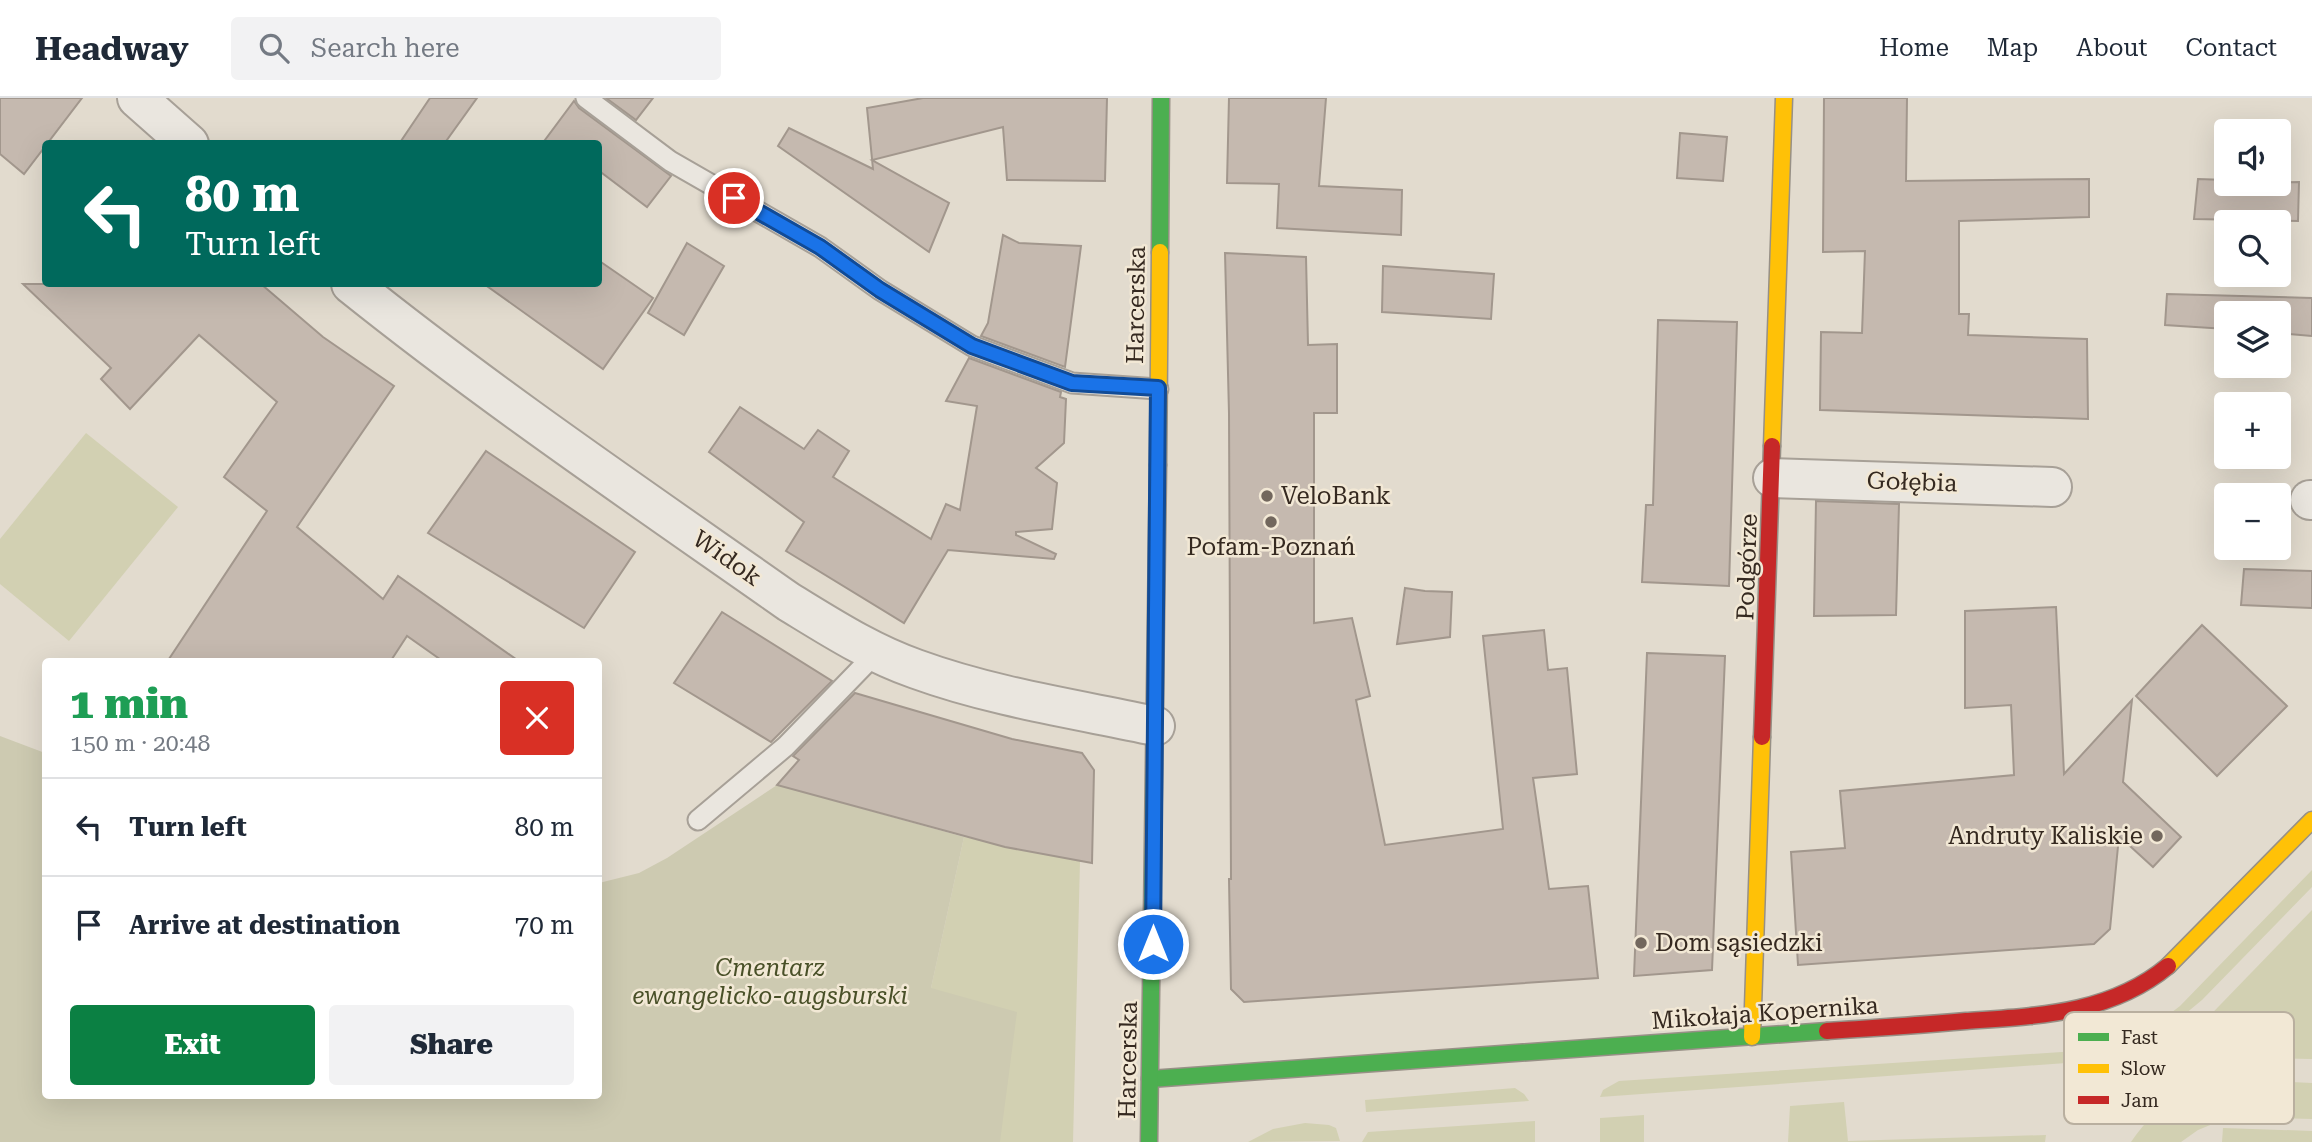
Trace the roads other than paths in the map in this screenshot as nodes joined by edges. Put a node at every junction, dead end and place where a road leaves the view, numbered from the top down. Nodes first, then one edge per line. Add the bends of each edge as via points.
1 (137, 98) edge
2 (586, 98) edge
3 (1161, 98) edge
4 (1784, 98) edge
5 (184, 140) edge
6 (355, 287) edge
7 (1158, 388) junction
8 (1773, 478) junction
9 (2052, 487) dead end
10 (876, 653) junction
11 (1155, 726) junction
12 (698, 820) dead end
13 (2312, 820) edge
14 (2071, 1012) edge
15 (2064, 1013) edge
16 (1752, 1037) junction
17 (1150, 1079) junction
18 (1149, 1142) edge

1 - 5 street
2 - 7 lane via 670,161 820,247 972,346 1072,383
3 - 7 street, Harcerska
4 - 8 street, Podgórze
6 - 10 street, Widok via 508,405 789,602
7 - 11 street, Harcerska
8 - 9 street, Gołębia
8 - 16 street, Podgórze
10 - 11 street, Widok via 962,684
10 - 12 lane via 786,746
11 - 17 street, Harcerska
13 - 14 street, Mikołaja Kopernika via 2159,973 2132,992
15 - 16 street, Mikołaja Kopernika
16 - 17 street, Mikołaja Kopernika
17 - 18 street, Harcerska

